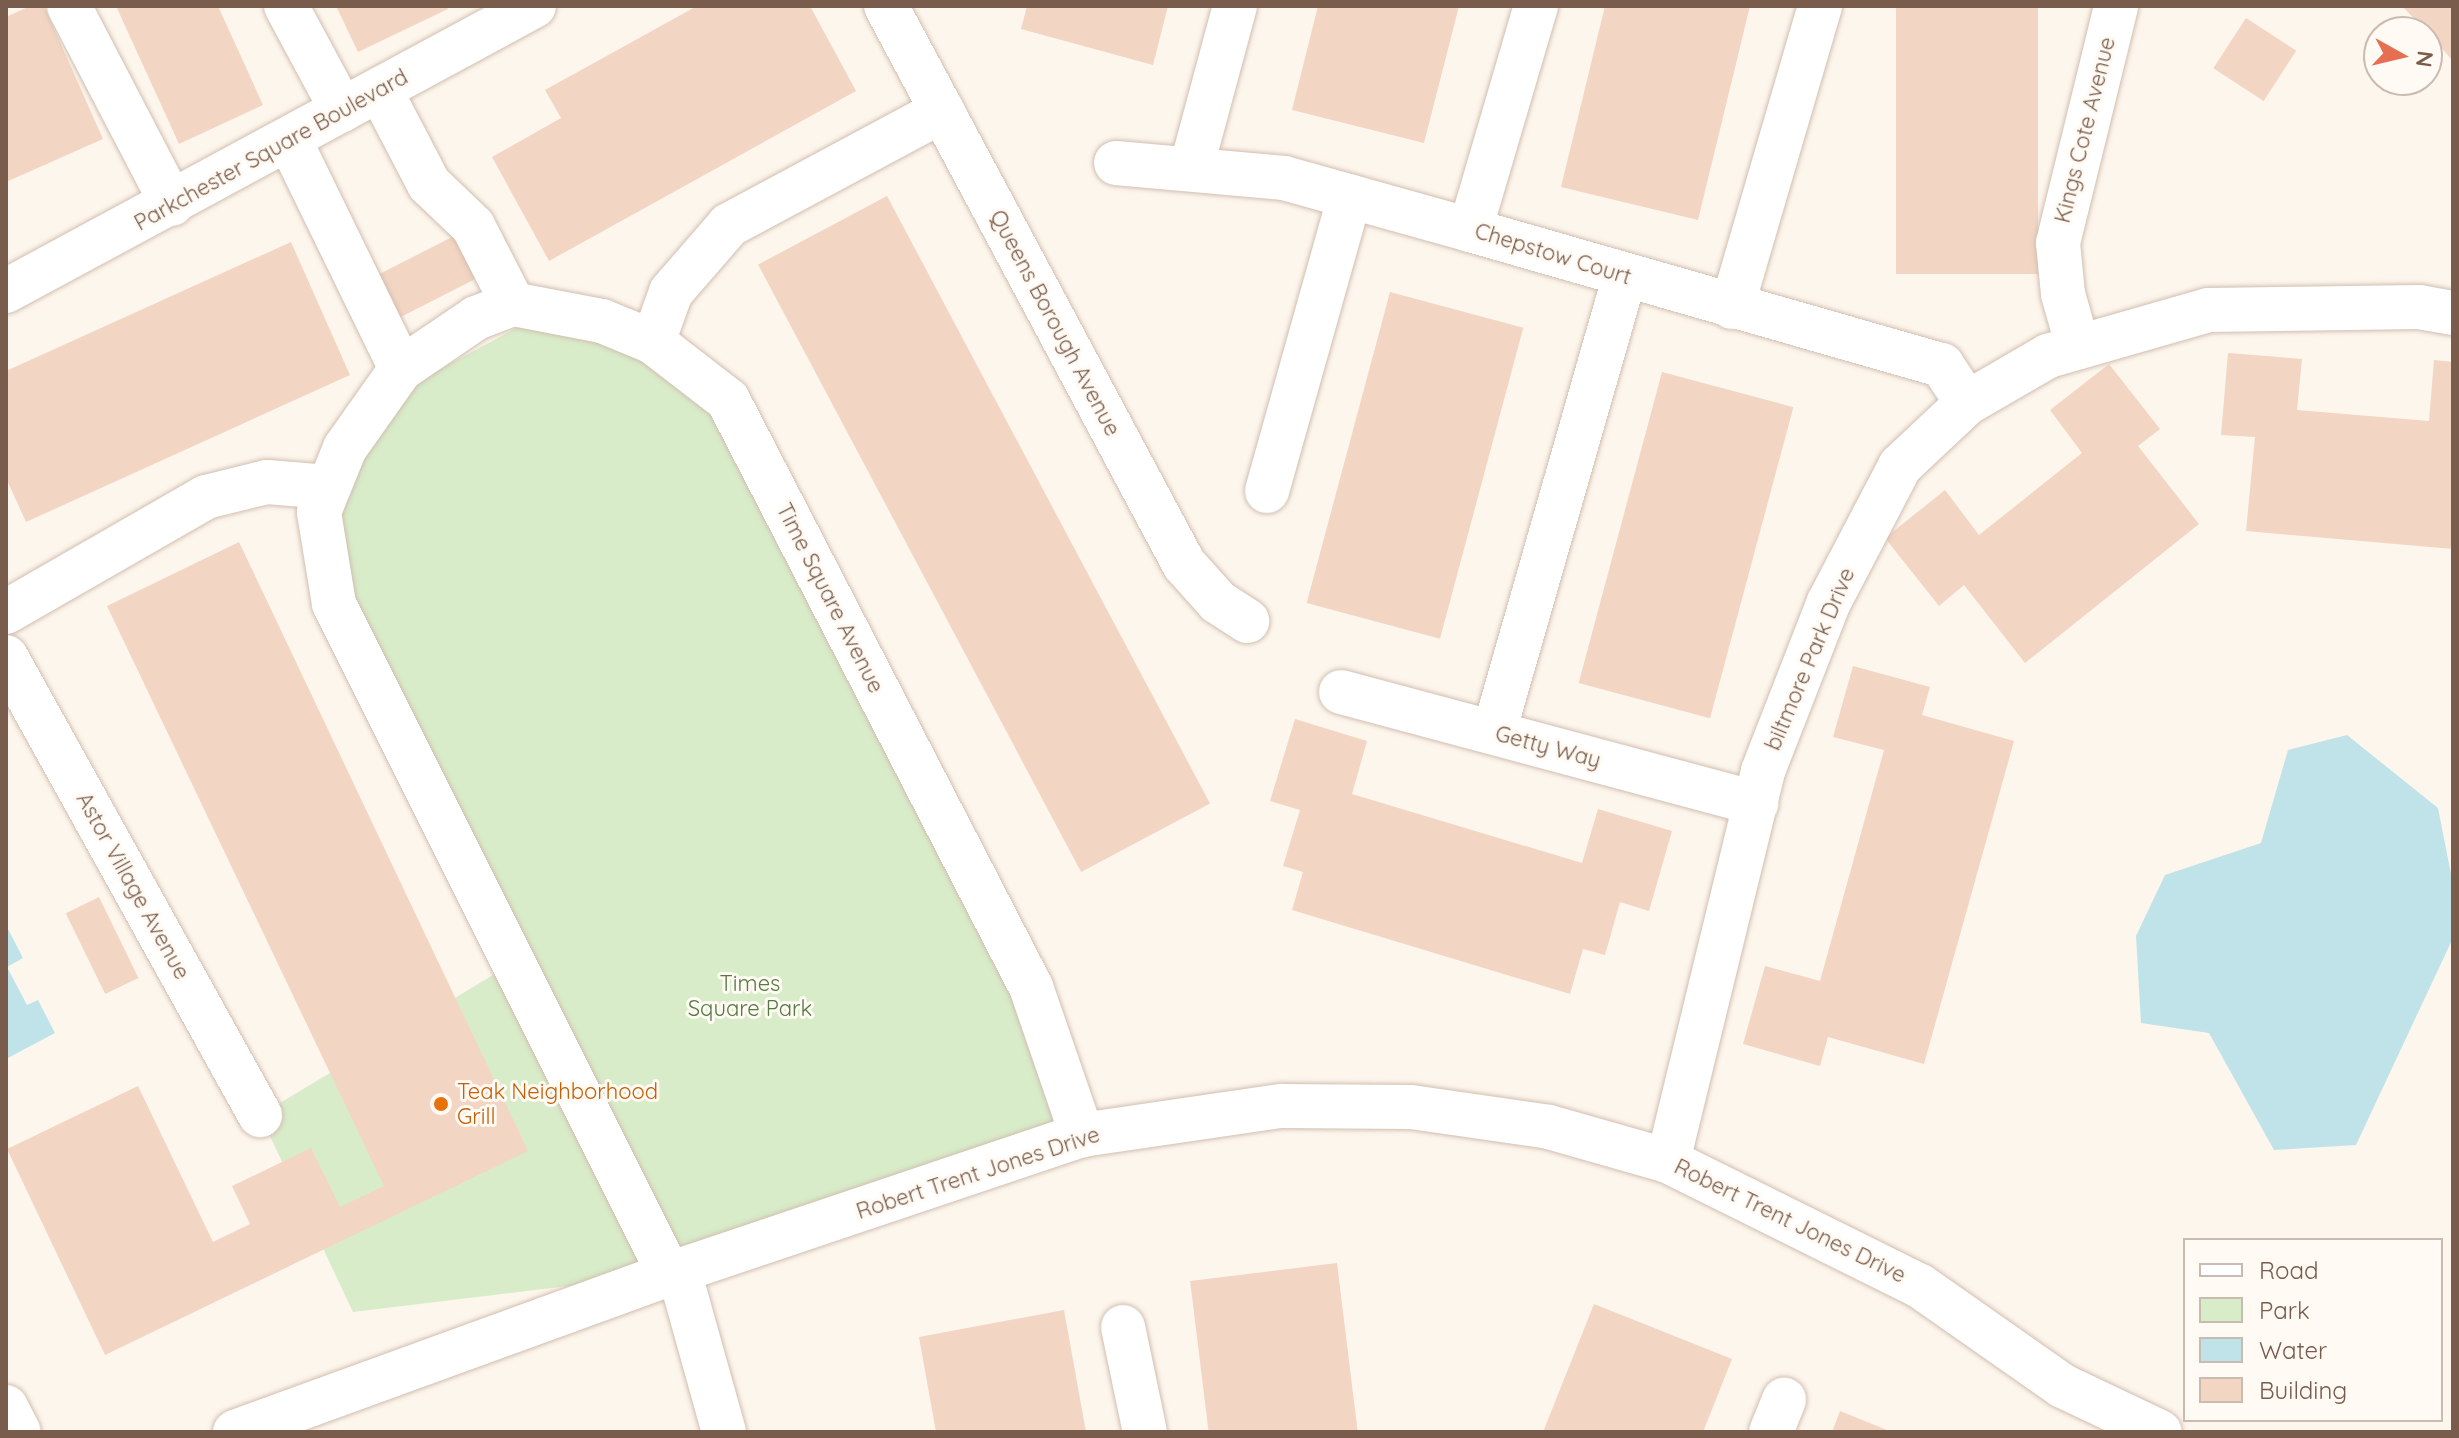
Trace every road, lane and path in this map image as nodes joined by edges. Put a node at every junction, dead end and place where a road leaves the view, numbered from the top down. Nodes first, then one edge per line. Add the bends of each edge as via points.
1 (69, 6) edge
2 (286, 6) edge
3 (534, 6) edge
4 (886, 6) edge
5 (1235, 6) edge
6 (1536, 6) edge
7 (1820, 6) edge
8 (2116, 6) edge
9 (488, 17) edge
10 (380, 90) junction
11 (342, 110) junction
12 (942, 111) junction
13 (289, 139) junction
14 (1116, 163) dead end
15 (1191, 169) junction
16 (1350, 196) junction
17 (172, 204) junction
18 (1470, 230) junction
19 (1625, 276) junction
20 (6, 291) edge
21 (513, 304) junction
22 (1732, 307) junction
23 (2453, 313) edge
24 (653, 342) junction
25 (2078, 347) junction
26 (401, 369) junction
27 (1967, 403) junction
28 (329, 487) junction
29 (1267, 491) dead end
30 (6, 612) edge
31 (1247, 621) dead end
32 (6, 657) edge
33 (1341, 692) dead end
34 (1494, 732) junction
35 (1756, 803) junction
36 (260, 1115) dead end
37 (1082, 1135) junction
38 (1668, 1161) junction
39 (674, 1273) junction
40 (1123, 1327) dead end
41 (6, 1407) edge
42 (19, 1432) edge
43 (235, 1432) edge
44 (724, 1432) edge
45 (1145, 1432) edge
46 (2160, 1432) edge

1 - 17 street
2 - 11 street
3 - 9 street, Parkchester Square Boulevard
4 - 12 street, Queens Borough Avenue
5 - 15 street
6 - 18 street
7 - 22 street
8 - 25 street, Kings Cote Avenue via 2058,243 2063,294
9 - 10 street, Parkchester Square Boulevard
10 - 11 street, Parkchester Square Boulevard
10 - 21 street via 429,184 473,226
11 - 13 street, Parkchester Square Boulevard
12 - 24 street via 729,225 671,292
12 - 31 street, Queens Borough Avenue via 1184,564 1218,602
13 - 17 street, Parkchester Square Boulevard
13 - 26 street
14 - 15 street, Chepstow Court
15 - 16 street, Chepstow Court via 1284,178
16 - 18 street, Chepstow Court
16 - 29 street
17 - 20 street, Parkchester Square Boulevard
18 - 19 street, Chepstow Court
19 - 22 street, Chepstow Court
19 - 34 street
21 - 24 street, Time Square Avenue via 602,321
21 - 26 street via 476,318
22 - 27 street, Chepstow Court via 1942,365
23 - 25 street, biltmore Park Drive via 2419,307 2208,310
24 - 37 street, Time Square Avenue via 728,400 1031,987
25 - 27 street, biltmore Park Drive via 2048,356
26 - 28 street via 345,448
27 - 35 street, biltmore Park Drive via 1900,466 1829,602
28 - 30 street via 267,482 206,497
28 - 39 street via 319,512 334,604
32 - 36 street, Astor Village Avenue
33 - 34 street, Getty Way
34 - 35 street, Getty Way
35 - 38 street, biltmore Park Drive
37 - 38 street, Robert Trent Jones Drive via 1282,1106 1411,1107 1549,1127
37 - 39 street, Robert Trent Jones Drive
38 - 46 street, Robert Trent Jones Drive via 1920,1286 2063,1386
39 - 43 street, Robert Trent Jones Drive
39 - 44 street
40 - 45 street
41 - 42 street

